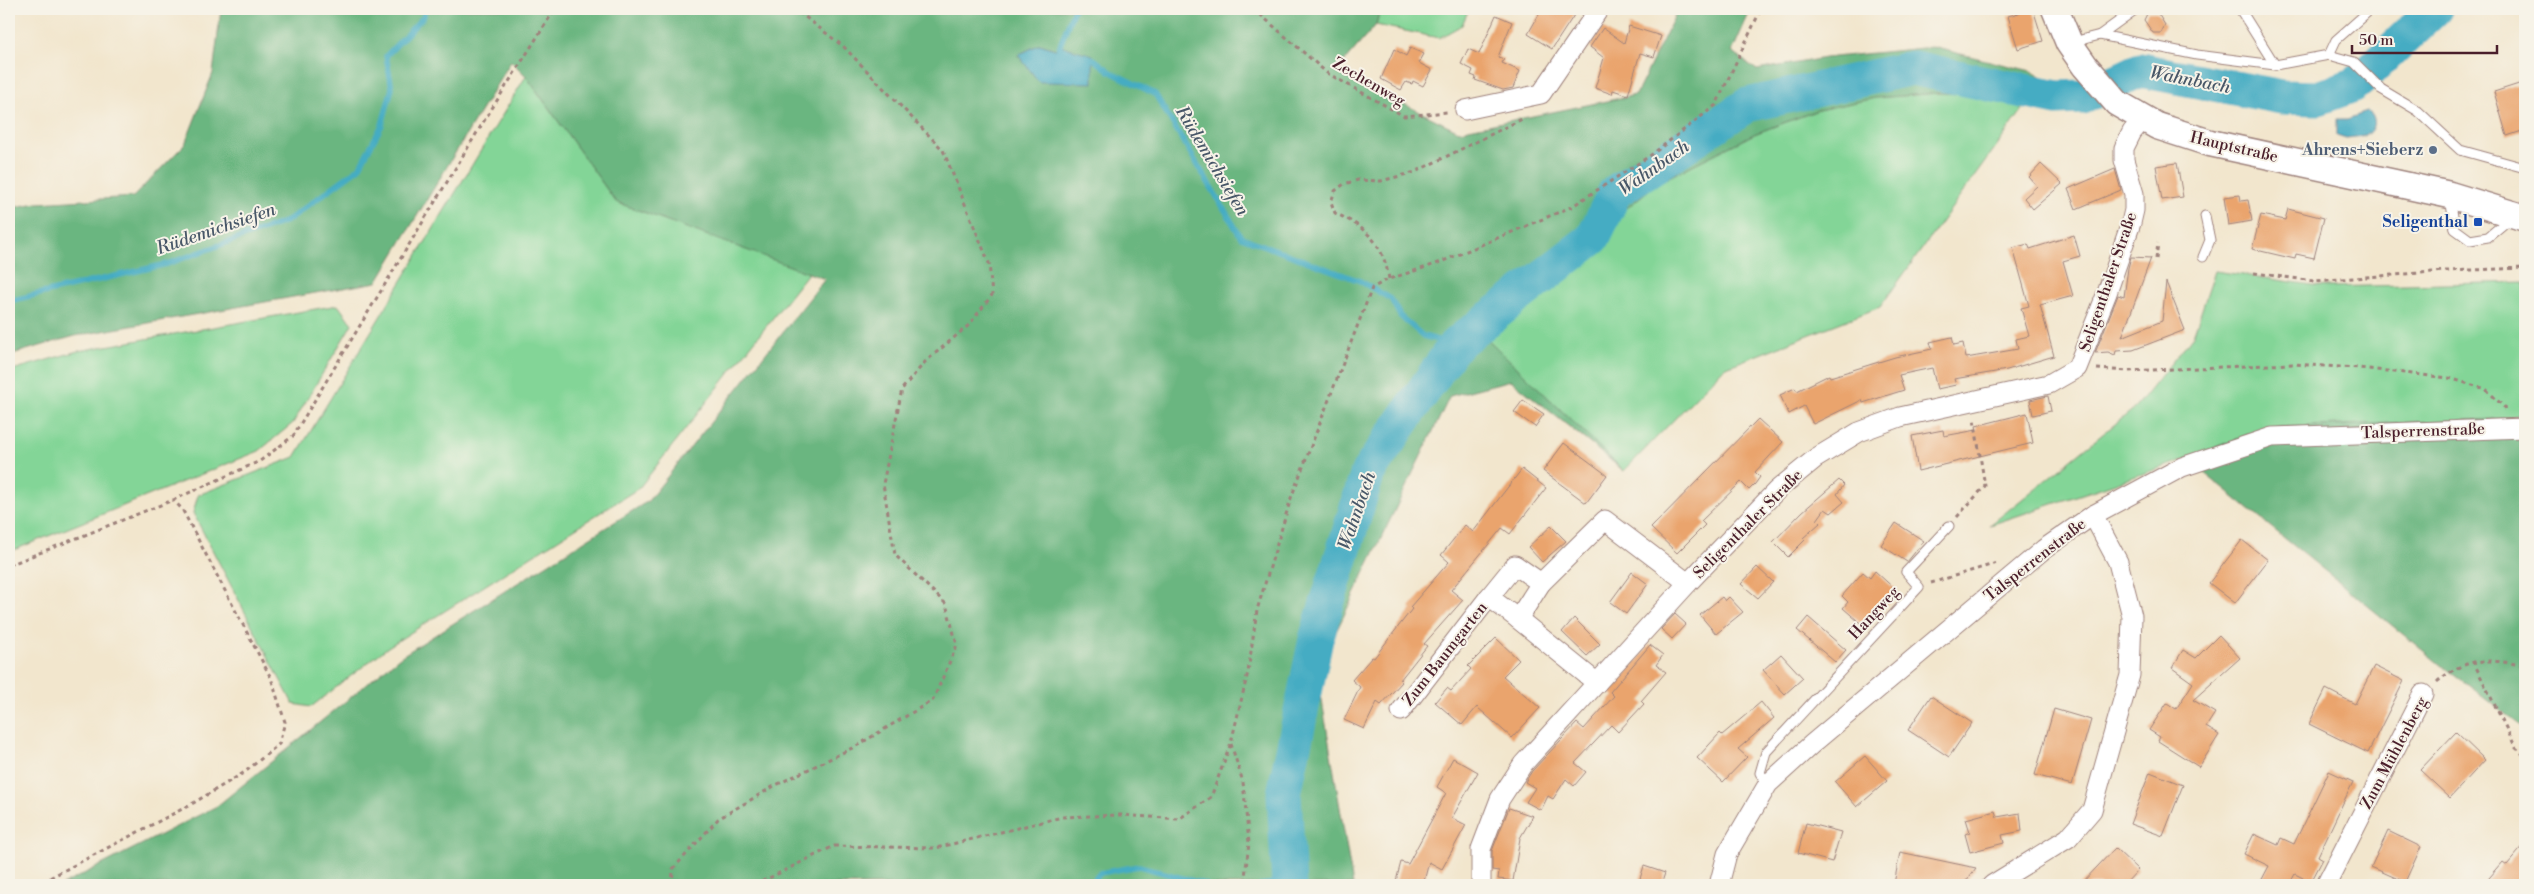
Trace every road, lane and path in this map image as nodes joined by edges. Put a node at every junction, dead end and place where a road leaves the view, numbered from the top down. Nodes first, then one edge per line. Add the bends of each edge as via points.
1 (555, 9) edge
2 (795, 9) edge
3 (1254, 9) edge
4 (1599, 9) edge
5 (1761, 9) edge
6 (2055, 9) edge
7 (2136, 9) edge
8 (2240, 9) edge
9 (2371, 9) edge
10 (2100, 35) junction
11 (2069, 44) junction
12 (2329, 55) junction
13 (2275, 65) junction
14 (1541, 94) junction
15 (1465, 110) joint
16 (2143, 119) junction
17 (2525, 168) edge
18 (2450, 195) junction
19 (2205, 216) dead end
20 (2520, 217) edge
21 (2158, 244) dead end
22 (2203, 257) dead end
23 (2156, 259) dead end
24 (2525, 268) edge
25 (2254, 273) dead end
26 (1389, 279) junction
27 (2076, 368) junction
28 (1971, 402) junction
29 (2517, 428) edge
30 (173, 500) junction
31 (2092, 515) junction
32 (1950, 526) joint
33 (1999, 562) dead end
34 (9, 565) edge
35 (1541, 583) junction
36 (1688, 583) junction
37 (1919, 587) junction
38 (1489, 597) junction
39 (1518, 619) junction
40 (2473, 660) junction
41 (2525, 666) edge
42 (1597, 683) junction
43 (2423, 694) joint
44 (1401, 711) dead end
45 (1231, 743) junction
46 (2525, 756) edge
47 (1768, 784) junction
48 (36, 885) edge
49 (672, 885) edge
50 (755, 885) edge
51 (1244, 885) edge
52 (1481, 885) edge
53 (1719, 885) edge
54 (1992, 885) edge
55 (2326, 885) edge

1 - 30 path via 294,436 260,461
2 - 49 path via 844,47 943,150 990,263 992,295 969,325 925,362 902,389 883,484 895,555 946,604 957,646 933,700 718,819 673,869
3 - 15 path, Zechenweg via 1326,73 1404,116
4 - 14 street
5 - 26 path via 1716,105 1651,155 1571,207 1436,264
6 - 11 main road, Hauptstraße
7 - 10 lane
8 - 13 lane
9 - 12 lane via 2336,40
10 - 11 lane
10 - 13 lane via 2197,55
11 - 16 main road, Hauptstraße via 2117,103
12 - 13 lane
12 - 17 lane via 2354,62 2381,89 2418,111 2460,150
14 - 15 street
14 - 26 path via 1532,113 1424,169 1380,181 1358,180 1335,191 1331,202 1335,213 1354,222 1372,237 1385,258
16 - 18 main road, Hauptstraße via 2210,144
16 - 27 street, Seligenthaler Straße via 2124,148 2124,160 2134,194 2131,223
18 - 20 main road, Hauptstraße
18 - 20 lane via 2456,229 2470,240 2488,237
19 - 22 lane via 2210,240
21 - 23 path
24 - 25 path via 2314,281
26 - 45 path via 1372,288 1291,498 1257,610 1248,672
27 - 28 street, Seligenthaler Straße via 2049,384
27 - 29 path via 2127,371 2292,364 2449,378 2486,389 2504,407
28 - 32 path via 1985,486
28 - 36 street, Seligenthaler Straße via 1900,417 1859,432 1816,458 1777,490
29 - 31 street, Talsperrenstraße via 2272,437 2182,467
30 - 34 path
30 - 48 path via 182,509 271,678 285,722 279,744 245,772 190,805
31 - 47 street, Talsperrenstraße via 2044,549
31 - 54 street via 2118,562 2132,616 2130,675 2092,810 2068,838
32 - 37 lane, Hangweg via 1906,572
33 - 37 path
35 - 36 street via 1605,520
35 - 38 street, Zum Baumgarten via 1515,565
35 - 39 street
36 - 42 street, Seligenthaler Straße
37 - 47 lane, Hangweg via 1766,752 1760,773
38 - 39 street, Zum Baumgarten
38 - 44 street, Zum Baumgarten
39 - 42 street, Zum Baumgarten
40 - 41 path, Zum Mühlenberg
40 - 43 path, Zum Mühlenberg via 2451,669
40 - 46 path via 2516,748
42 - 52 street, Seligenthaler Straße via 1523,764 1500,799 1481,849
43 - 55 street, Zum Mühlenberg
45 - 50 path via 1211,797 1179,819 1121,814 1062,817 936,848 834,846
45 - 51 path via 1243,782 1249,844
47 - 53 street, Talsperrenstraße via 1727,854

